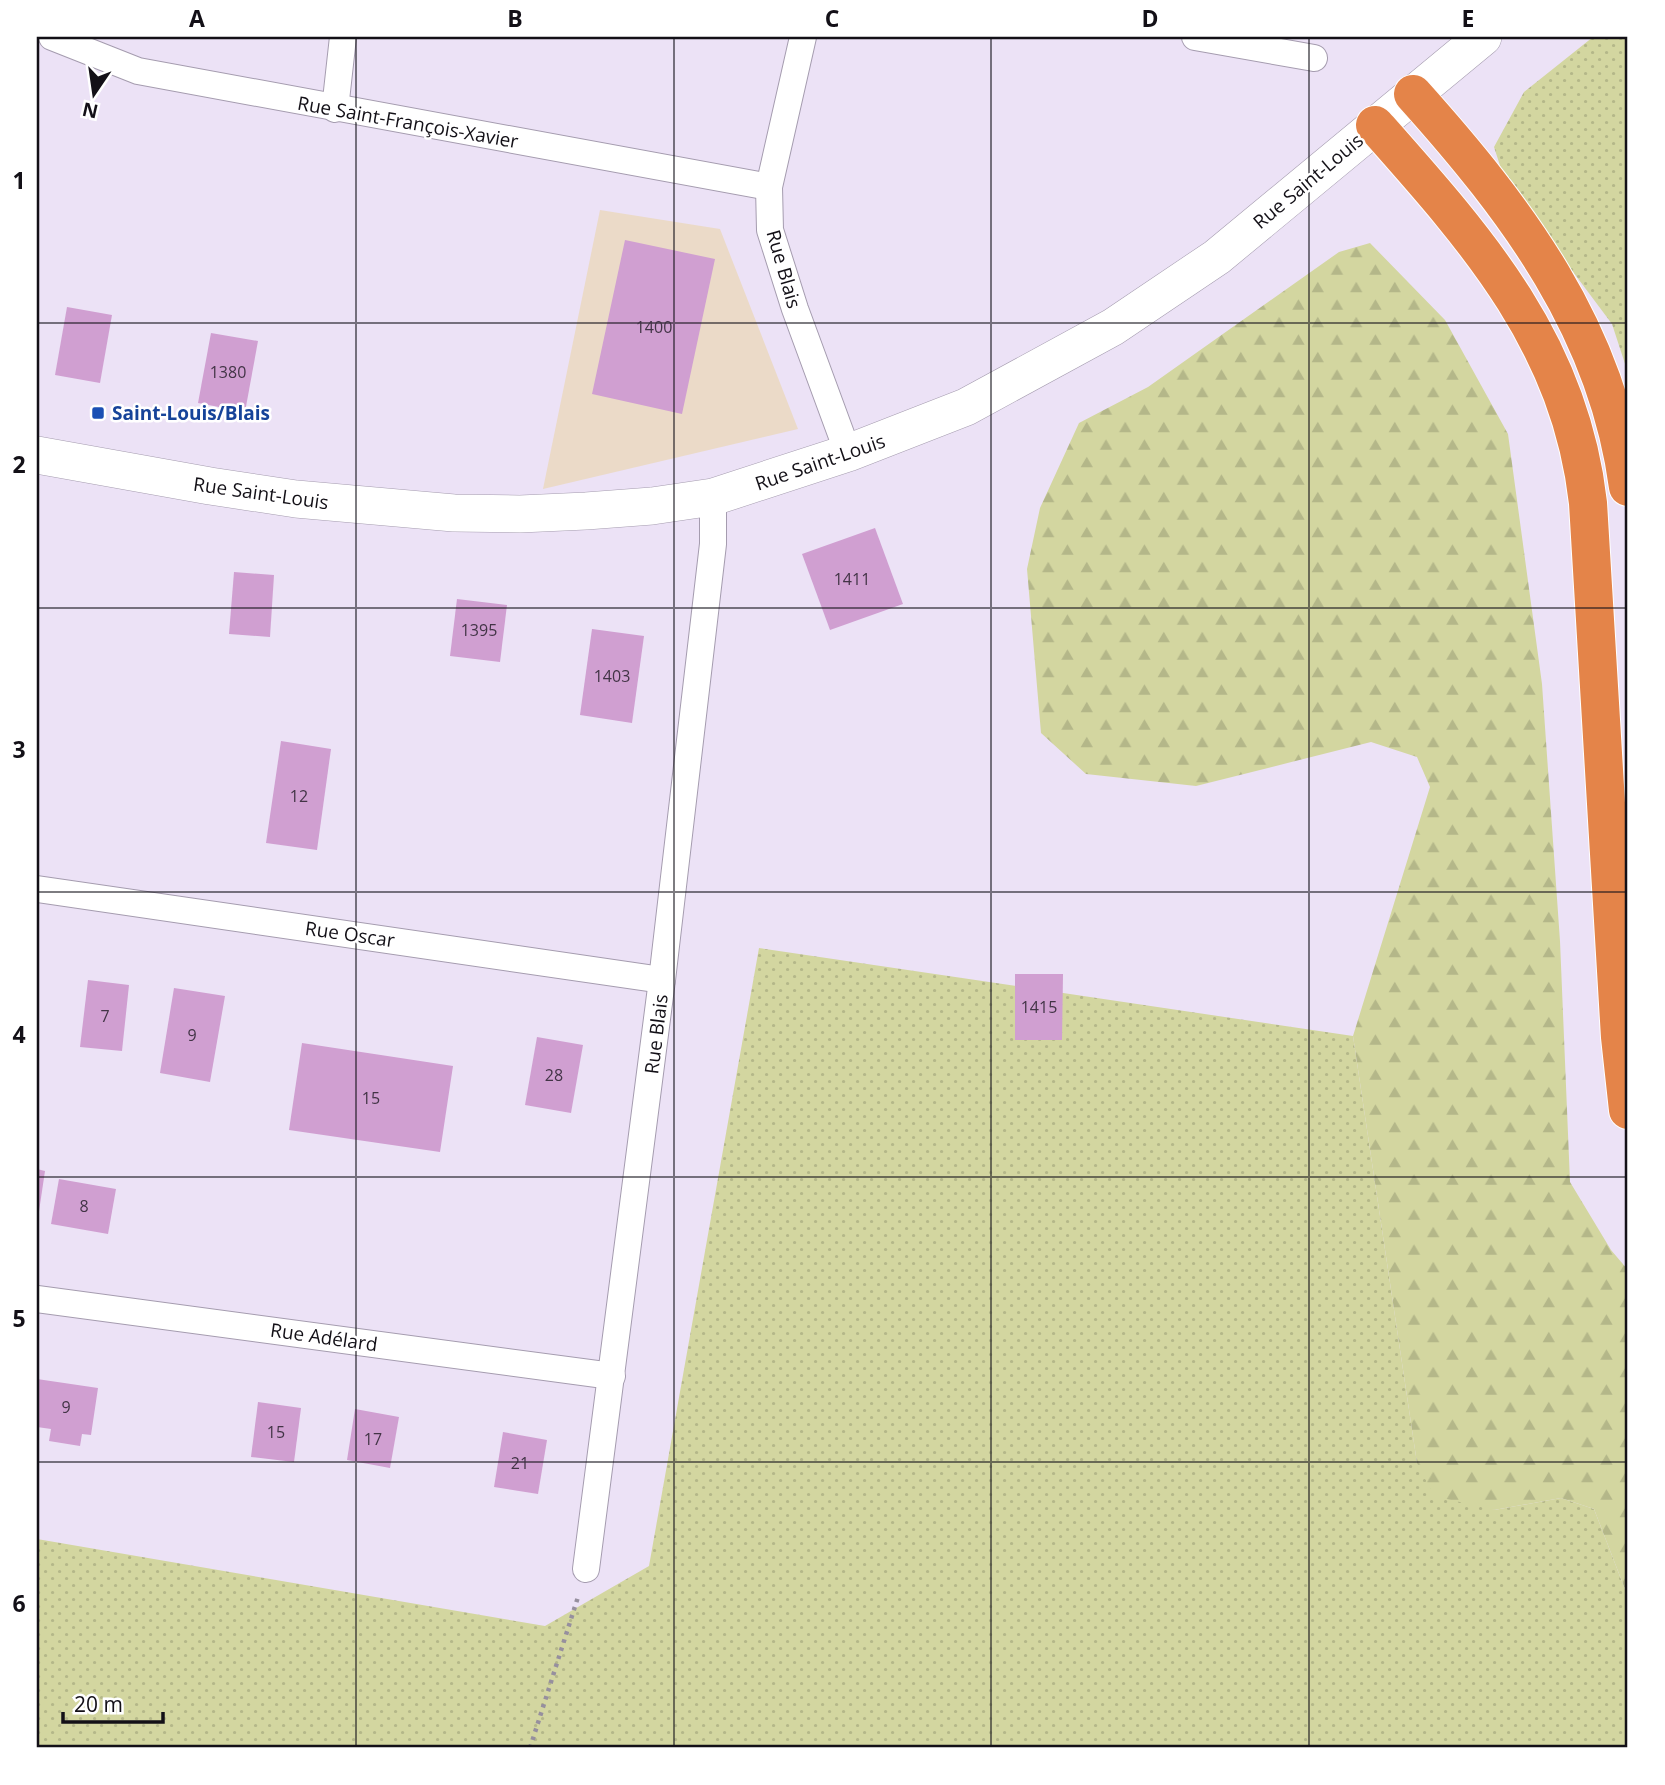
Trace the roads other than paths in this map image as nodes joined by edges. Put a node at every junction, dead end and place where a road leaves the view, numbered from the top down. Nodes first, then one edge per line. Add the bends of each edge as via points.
1 (52, 37) edge
2 (343, 37) edge
3 (803, 37) edge
4 (1195, 37) edge
5 (1483, 37) edge
6 (1314, 58) dead end
7 (1413, 94) junction
8 (335, 109) junction
9 (1375, 125) junction
10 (769, 187) junction
11 (848, 453) junction
12 (37, 455) edge
13 (1628, 487) edge
14 (713, 497) junction
15 (37, 889) edge
16 (663, 980) junction
17 (1628, 1110) edge
18 (37, 1298) edge
19 (611, 1376) junction
20 (586, 1569) road end

1 - 8 street, Rue Saint-François-Xavier via 138,71
2 - 8 street
3 - 10 street, Rue Blais
4 - 6 street
5 - 7 main road, Rue Saint-Louis
7 - 9 main road, Rue Saint-Louis
7 - 13 highway via 1528,235 1558,282 1586,336 1608,394
8 - 10 street, Rue Saint-François-Xavier
9 - 11 main road, Rue Saint-Louis via 1217,257 1122,321 966,407
9 - 17 highway via 1475,240 1519,303 1555,376 1574,430 1588,503
10 - 11 street, Rue Blais via 770,230 780,266
11 - 14 main road, Rue Saint-Louis
12 - 14 main road, Rue Saint-Louis via 296,499 454,513 586,511
14 - 16 street, Rue Blais via 713,544
15 - 16 street, Rue Oscar
16 - 19 street, Rue Blais
18 - 19 street, Rue Adélard
19 - 20 street, Rue Blais

